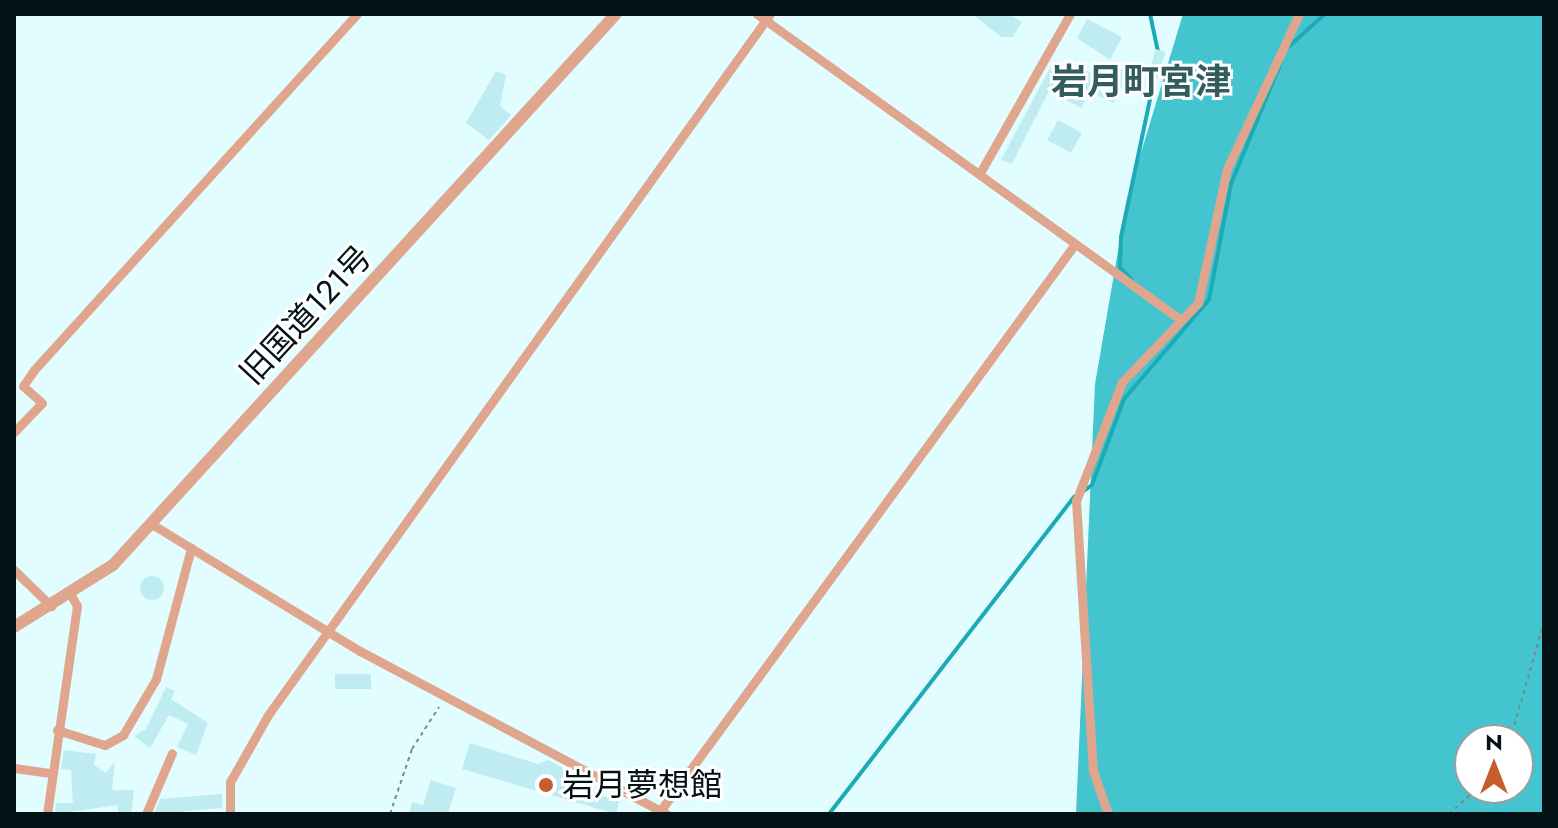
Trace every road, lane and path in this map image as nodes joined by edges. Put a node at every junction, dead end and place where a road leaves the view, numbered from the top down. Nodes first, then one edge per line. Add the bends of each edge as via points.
1 (357, 14) edge
2 (616, 14) edge
3 (1070, 14) edge
4 (1299, 14) edge
5 (764, 16) edge
6 (980, 173) junction
7 (1075, 244) junction
8 (1181, 320) junction
9 (14, 432) edge
10 (150, 523) junction
11 (191, 548) junction
12 (14, 570) edge
13 (71, 595) junction
14 (51, 606) junction
15 (1544, 622) edge
16 (14, 627) edge
17 (327, 632) junction
18 (445, 697) junction
19 (1515, 724) edge
20 (57, 730) junction
21 (172, 753) dead end
22 (14, 768) edge
23 (51, 773) junction
24 (661, 813) edge
25 (47, 814) edge
26 (146, 814) edge
27 (230, 814) edge
28 (390, 814) edge
29 (1108, 814) edge

1 - 9 street via 34,370 23,386 42,403
2 - 10 street, 旧国道121号
3 - 6 street
4 - 8 street via 1227,169 1209,277
5 - 6 street
5 - 17 street
6 - 7 street
7 - 8 street
7 - 24 street
8 - 29 street via 1122,382 1076,501 1093,771
10 - 11 street
10 - 13 street, 旧国道121号 via 113,565
11 - 17 street
11 - 20 street via 156,679 123,735 105,745
12 - 14 street
13 - 14 street, 旧国道121号
13 - 20 street via 77,606
14 - 16 street, 旧国道121号
15 - 19 path
17 - 18 street
17 - 27 street via 230,782
18 - 24 street
18 - 28 path via 412,749
20 - 23 street
21 - 26 street
22 - 23 street
23 - 25 street

